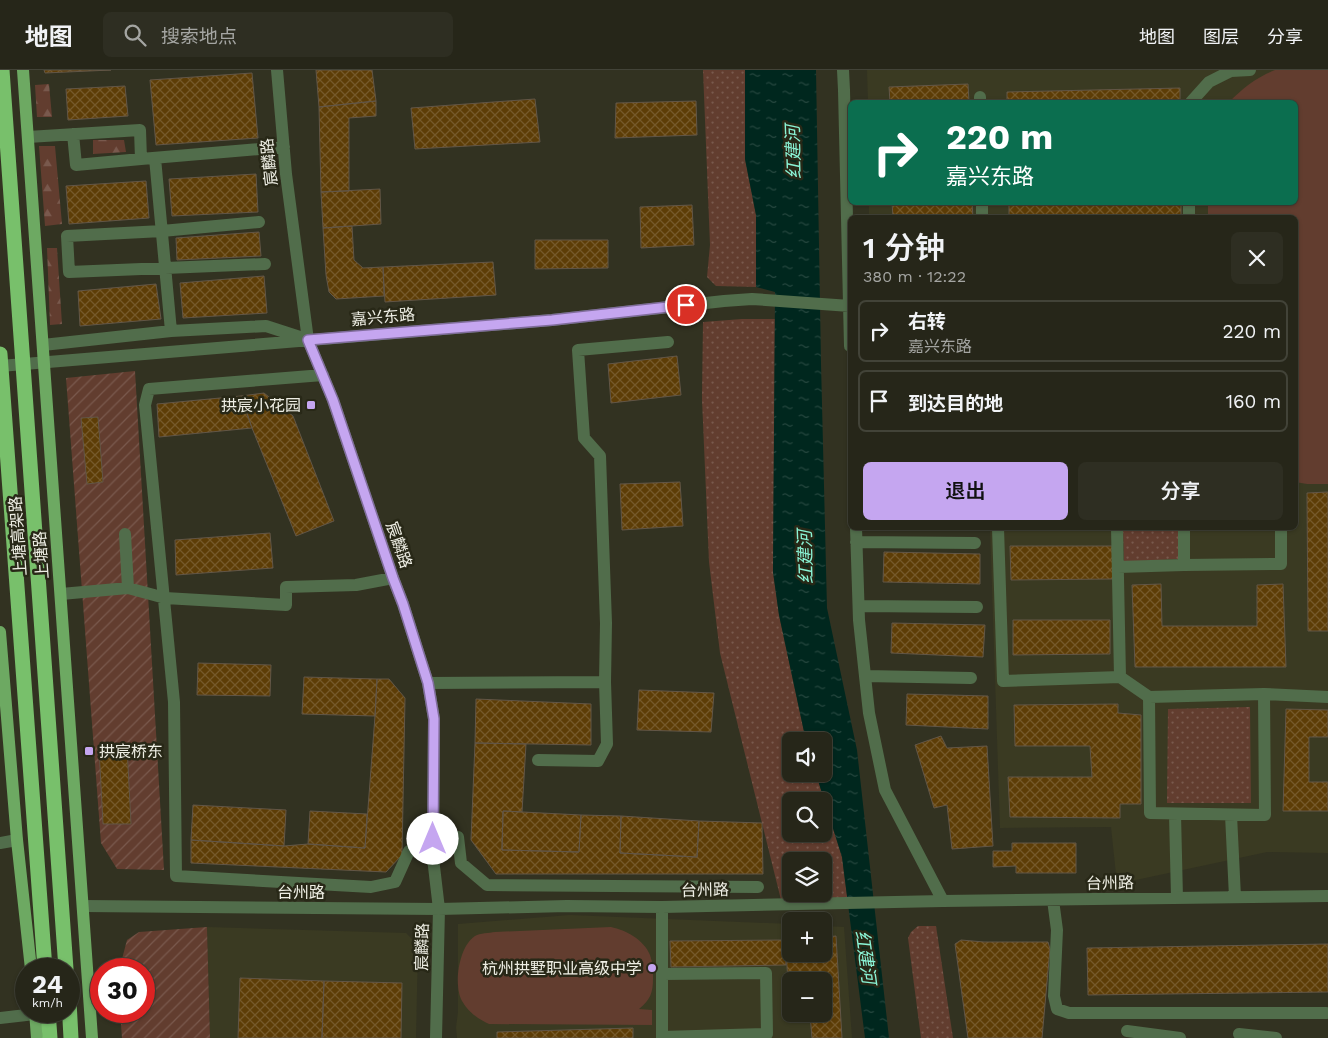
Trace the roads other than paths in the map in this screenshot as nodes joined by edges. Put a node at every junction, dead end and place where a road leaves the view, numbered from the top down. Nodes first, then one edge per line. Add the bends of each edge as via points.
1 (2, 70) edge
2 (23, 70) edge
3 (277, 70) edge
4 (843, 70) edge
5 (1250, 70) edge
6 (1193, 100) edge
7 (73, 134) junction
8 (28, 137) junction
9 (284, 148) junction
10 (142, 158) junction
11 (155, 158) junction
12 (260, 222) dead end
13 (162, 231) junction
14 (848, 234) edge
15 (265, 264) dead end
16 (165, 268) junction
17 (848, 306) edge
18 (171, 331) junction
19 (308, 340) junction
20 (668, 342) dead end
21 (43, 345) junction
22 (0, 354) edge
23 (44, 362) junction
24 (0, 366) edge
25 (323, 375) junction
26 (856, 530) edge
27 (998, 530) edge
28 (1117, 530) edge
29 (1184, 530) edge
30 (1281, 530) edge
31 (125, 534) dead end
32 (856, 542) junction
33 (975, 543) dead end
34 (1184, 565) junction
35 (1118, 567) junction
36 (393, 578) junction
37 (128, 588) junction
38 (60, 594) junction
39 (165, 598) junction
40 (859, 606) junction
41 (977, 607) dead end
42 (0, 632) edge
43 (865, 676) junction
44 (1120, 677) junction
45 (971, 678) dead end
46 (605, 682) junction
47 (428, 683) junction
48 (1264, 694) junction
49 (1149, 697) junction
50 (1328, 697) edge
51 (538, 760) dead end
52 (1175, 814) junction
53 (1231, 815) junction
54 (458, 837) dead end
55 (17, 840) junction
56 (0, 843) edge
57 (409, 850) dead end
58 (500, 885) junction
59 (758, 887) dead end
60 (1328, 896) edge
61 (1235, 897) junction
62 (1177, 898) junction
63 (1052, 900) junction
64 (943, 901) junction
65 (83, 906) junction
66 (662, 907) junction
67 (500, 908) junction
68 (439, 909) junction
69 (29, 958) edge
70 (44, 958) edge
71 (65, 958) edge
72 (662, 974) junction
73 (1241, 1013) junction
74 (1326, 1013) dead end
75 (0, 1018) edge
76 (15, 1020) edge
77 (44, 1023) edge
78 (70, 1023) edge
79 (1127, 1031) dead end
80 (1239, 1036) edge
81 (37, 1038) edge
82 (72, 1038) edge
83 (92, 1038) edge
84 (436, 1038) edge
85 (662, 1038) edge
86 (1180, 1038) edge
87 (1276, 1038) edge

1 - 71 highway, 上塘高架路, bridge
2 - 8 main road, 上塘路
3 - 9 street, 宸麟路
4 - 14 street
5 - 6 street via 1231,71 1209,82
7 - 8 street
7 - 10 street via 140,130
7 - 10 street via 76,165
8 - 21 main road, 上塘路
9 - 11 street
9 - 19 street, 宸麟路
10 - 11 street
11 - 13 street
12 - 13 street
13 - 16 street
13 - 16 street via 67,236 69,272
15 - 16 street
16 - 18 street
17 - 19 street, 嘉兴东路 via 752,299 552,320
18 - 19 street via 266,326
18 - 21 street
19 - 23 street, 嘉兴东路
19 - 25 street, 宸麟路
20 - 46 street via 578,350 584,438 600,456
21 - 23 main road, 上塘路
22 - 70 highway, 上塘高架路, bridge
23 - 24 street, 嘉兴东路
23 - 38 main road, 上塘路
25 - 36 street, 宸麟路
25 - 39 street via 149,389 145,404
26 - 32 street
27 - 44 street via 1003,681
28 - 35 street
29 - 34 street
30 - 34 street via 1281,564
31 - 37 street
32 - 33 street
32 - 40 street
34 - 35 street
35 - 44 street
36 - 39 street via 356,586 286,587 286,605
36 - 47 street, 宸麟路
37 - 38 street
37 - 39 street
38 - 65 main road, 上塘路
39 - 57 street via 174,702 176,876 371,887 395,882
40 - 41 street
40 - 43 street
42 - 55 main road
43 - 45 street
43 - 64 street via 885,790
44 - 49 street
46 - 47 street
46 - 51 street via 607,744 598,761
47 - 68 street, 宸麟路 via 434,719 433,858
48 - 49 street
48 - 50 street
48 - 53 street via 1265,815
49 - 52 street via 1150,813
52 - 53 street
52 - 62 street
53 - 61 street
54 - 58 street via 461,863 487,885
55 - 56 street
55 - 69 main road
58 - 59 street
58 - 67 street
60 - 61 street, 台州路
61 - 62 street, 台州路
62 - 63 street, 台州路
63 - 64 street, 台州路
63 - 73 street via 1056,930 1054,996 1057,1009 1069,1013
64 - 66 street, 台州路
65 - 68 street, 台州路
65 - 83 main road, 上塘路
66 - 67 street, 台州路
66 - 72 street
67 - 68 street, 台州路
68 - 84 street, 宸麟路
72 - 85 street
72 - 85 street via 766,973 767,1034
73 - 74 street
73 - 80 street
75 - 76 street
77 - 81 main road
78 - 82 highway
79 - 86 street
80 - 87 street

